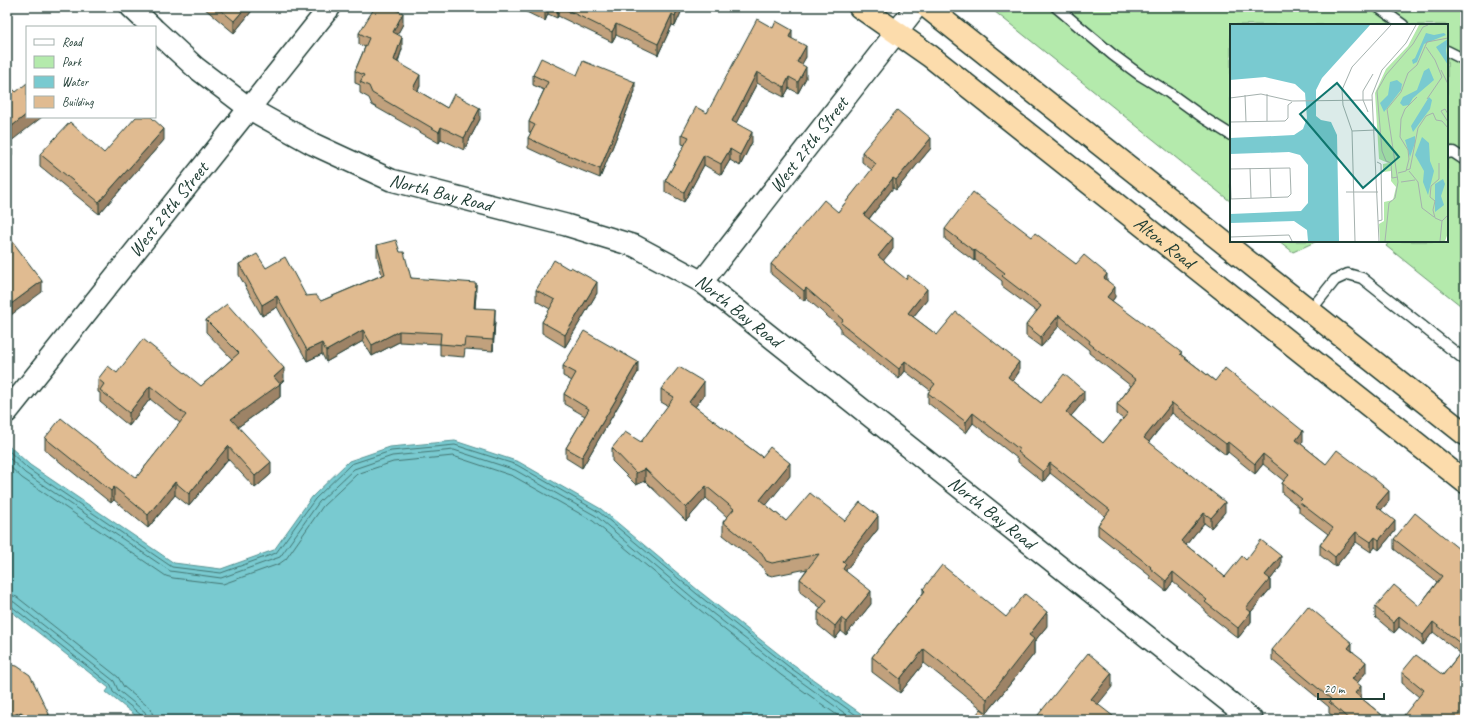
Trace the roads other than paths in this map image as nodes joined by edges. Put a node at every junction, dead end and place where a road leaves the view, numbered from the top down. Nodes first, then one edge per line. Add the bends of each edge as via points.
1 (131, 7) edge
2 (330, 7) edge
3 (860, 7) edge
4 (916, 7) edge
5 (927, 7) edge
6 (1056, 7) edge
7 (1378, 7) edge
8 (1402, 24) edge
9 (151, 26) edge
10 (156, 31) edge
11 (897, 31) junction
12 (1448, 52) edge
13 (1465, 60) edge
14 (250, 109) junction
15 (1230, 134) edge
16 (1448, 153) edge
17 (1465, 160) edge
18 (702, 282) junction
19 (1310, 311) junction
20 (1465, 360) edge
21 (7, 412) edge
22 (1465, 434) edge
23 (1465, 482) edge
24 (1252, 720) edge

1 - 9 street
2 - 14 street, West 29th Street
3 - 11 highway, Alton Road
4 - 11 street, West 27th Street
5 - 19 highway, Alton Road
6 - 15 lane via 1140,75
7 - 8 lane
10 - 14 street, North Bay Road via 194,67
11 - 18 street, West 27th Street
11 - 23 highway, Alton Road
12 - 13 lane
14 - 18 street, North Bay Road via 313,144 392,180 636,246
14 - 21 street, West 29th Street
16 - 17 lane via 1453,152
18 - 24 street, North Bay Road
19 - 20 lane via 1335,280 1348,274 1362,278
19 - 22 highway, Alton Road

